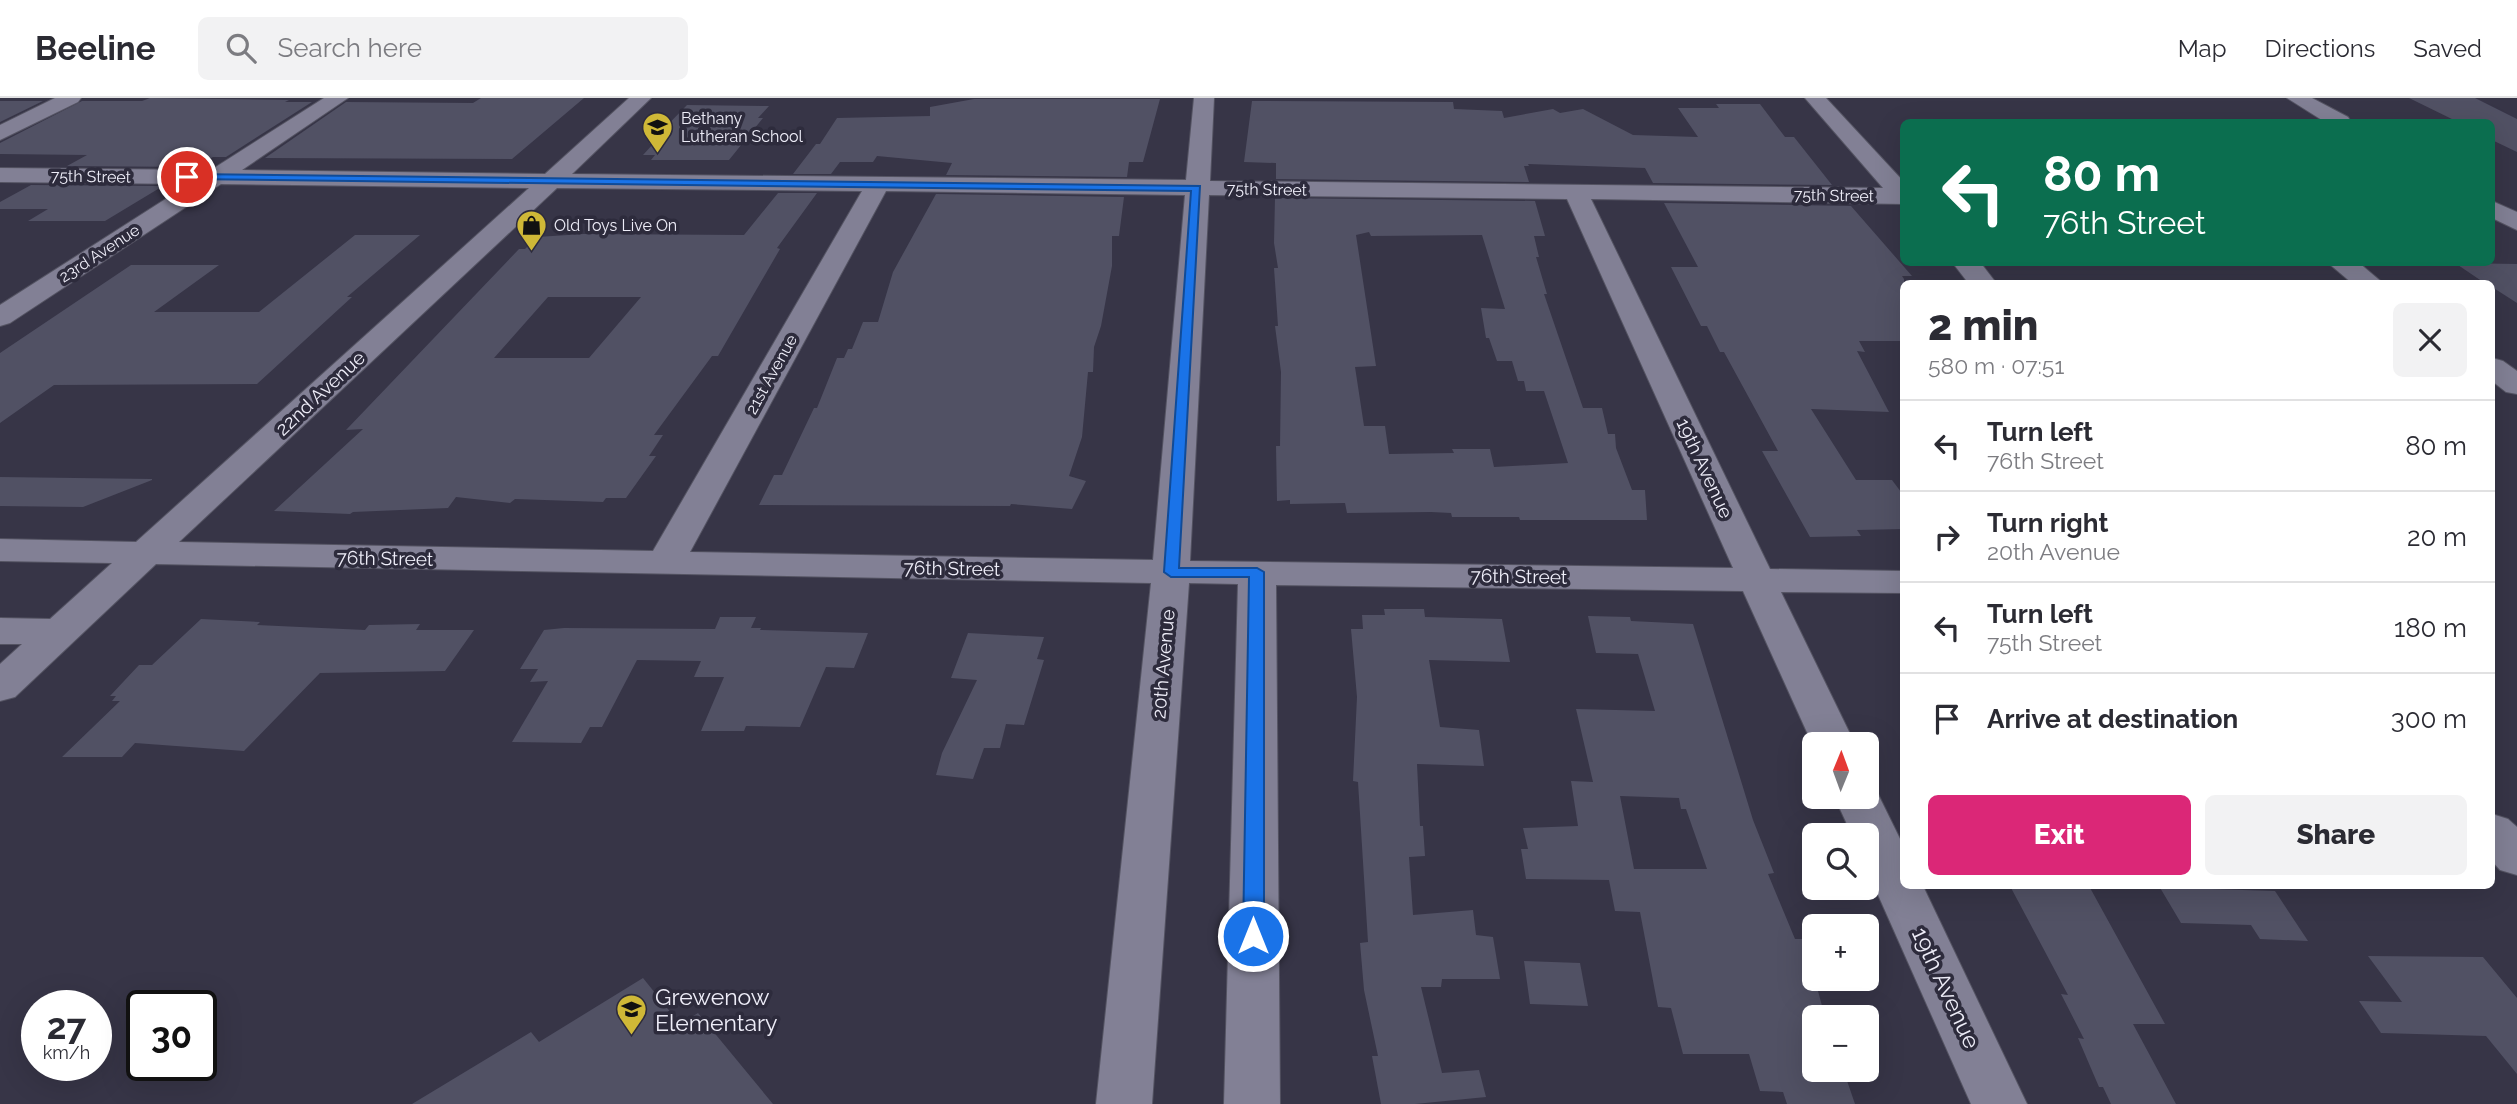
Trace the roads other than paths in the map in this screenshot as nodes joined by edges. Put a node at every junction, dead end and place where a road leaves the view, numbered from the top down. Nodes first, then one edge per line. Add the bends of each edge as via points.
1 (71, 98) edge
2 (338, 98) edge
3 (641, 98) edge
4 (1204, 98) edge
5 (1815, 98) edge
6 (2297, 98) edge
7 (2335, 119) edge
8 (0, 133) edge
9 (0, 175) edge
10 (214, 177) junction
11 (550, 182) junction
12 (878, 185) junction
13 (1196, 188) junction
14 (1576, 192) junction
15 (1900, 192) edge
16 (1900, 196) edge
17 (2517, 204) edge
18 (2495, 206) edge
19 (2495, 208) edge
20 (2517, 222) edge
21 (1968, 266) edge
22 (2346, 266) edge
23 (1981, 280) edge
24 (2365, 280) edge
25 (0, 317) edge
26 (2495, 370) edge
27 (2517, 385) edge
28 (0, 550) edge
29 (145, 554) junction
30 (665, 563) junction
31 (1171, 572) junction
32 (1257, 572) junction
33 (1758, 580) junction
34 (1900, 582) edge
35 (0, 631) edge
36 (59, 632) junction
37 (7, 674) edge
38 (1828, 732) edge
39 (1863, 809) edge
40 (2495, 834) edge
41 (2517, 857) edge
42 (1124, 1104) edge
43 (1252, 1104) edge
44 (1999, 1104) edge

1 - 8 street
2 - 10 street, 23rd Avenue
3 - 11 street, 22nd Avenue
4 - 13 street, 20th Avenue
5 - 15 street
6 - 7 street
9 - 10 street, 75th Street
10 - 11 street, 75th Street
10 - 25 street, 23rd Avenue
11 - 12 street, 75th Street
11 - 29 street, 22nd Avenue
12 - 13 street, 75th Street
12 - 30 street, 21st Avenue
13 - 14 street, 75th Street
13 - 31 street, 20th Avenue
14 - 16 street, 75th Street
14 - 33 street, 19th Avenue
17 - 18 street
19 - 20 street
21 - 23 street
22 - 24 street
26 - 27 street
28 - 29 street, 76th Street
29 - 30 street, 76th Street
29 - 36 street, 22nd Avenue
30 - 31 street, 76th Street
31 - 32 street, 76th Street
31 - 42 street, 20th Avenue
32 - 33 street, 76th Street
32 - 43 street
33 - 34 street, 76th Street
33 - 38 street, 19th Avenue
35 - 36 street
36 - 37 street, 22nd Avenue
39 - 44 street, 19th Avenue
40 - 41 street

